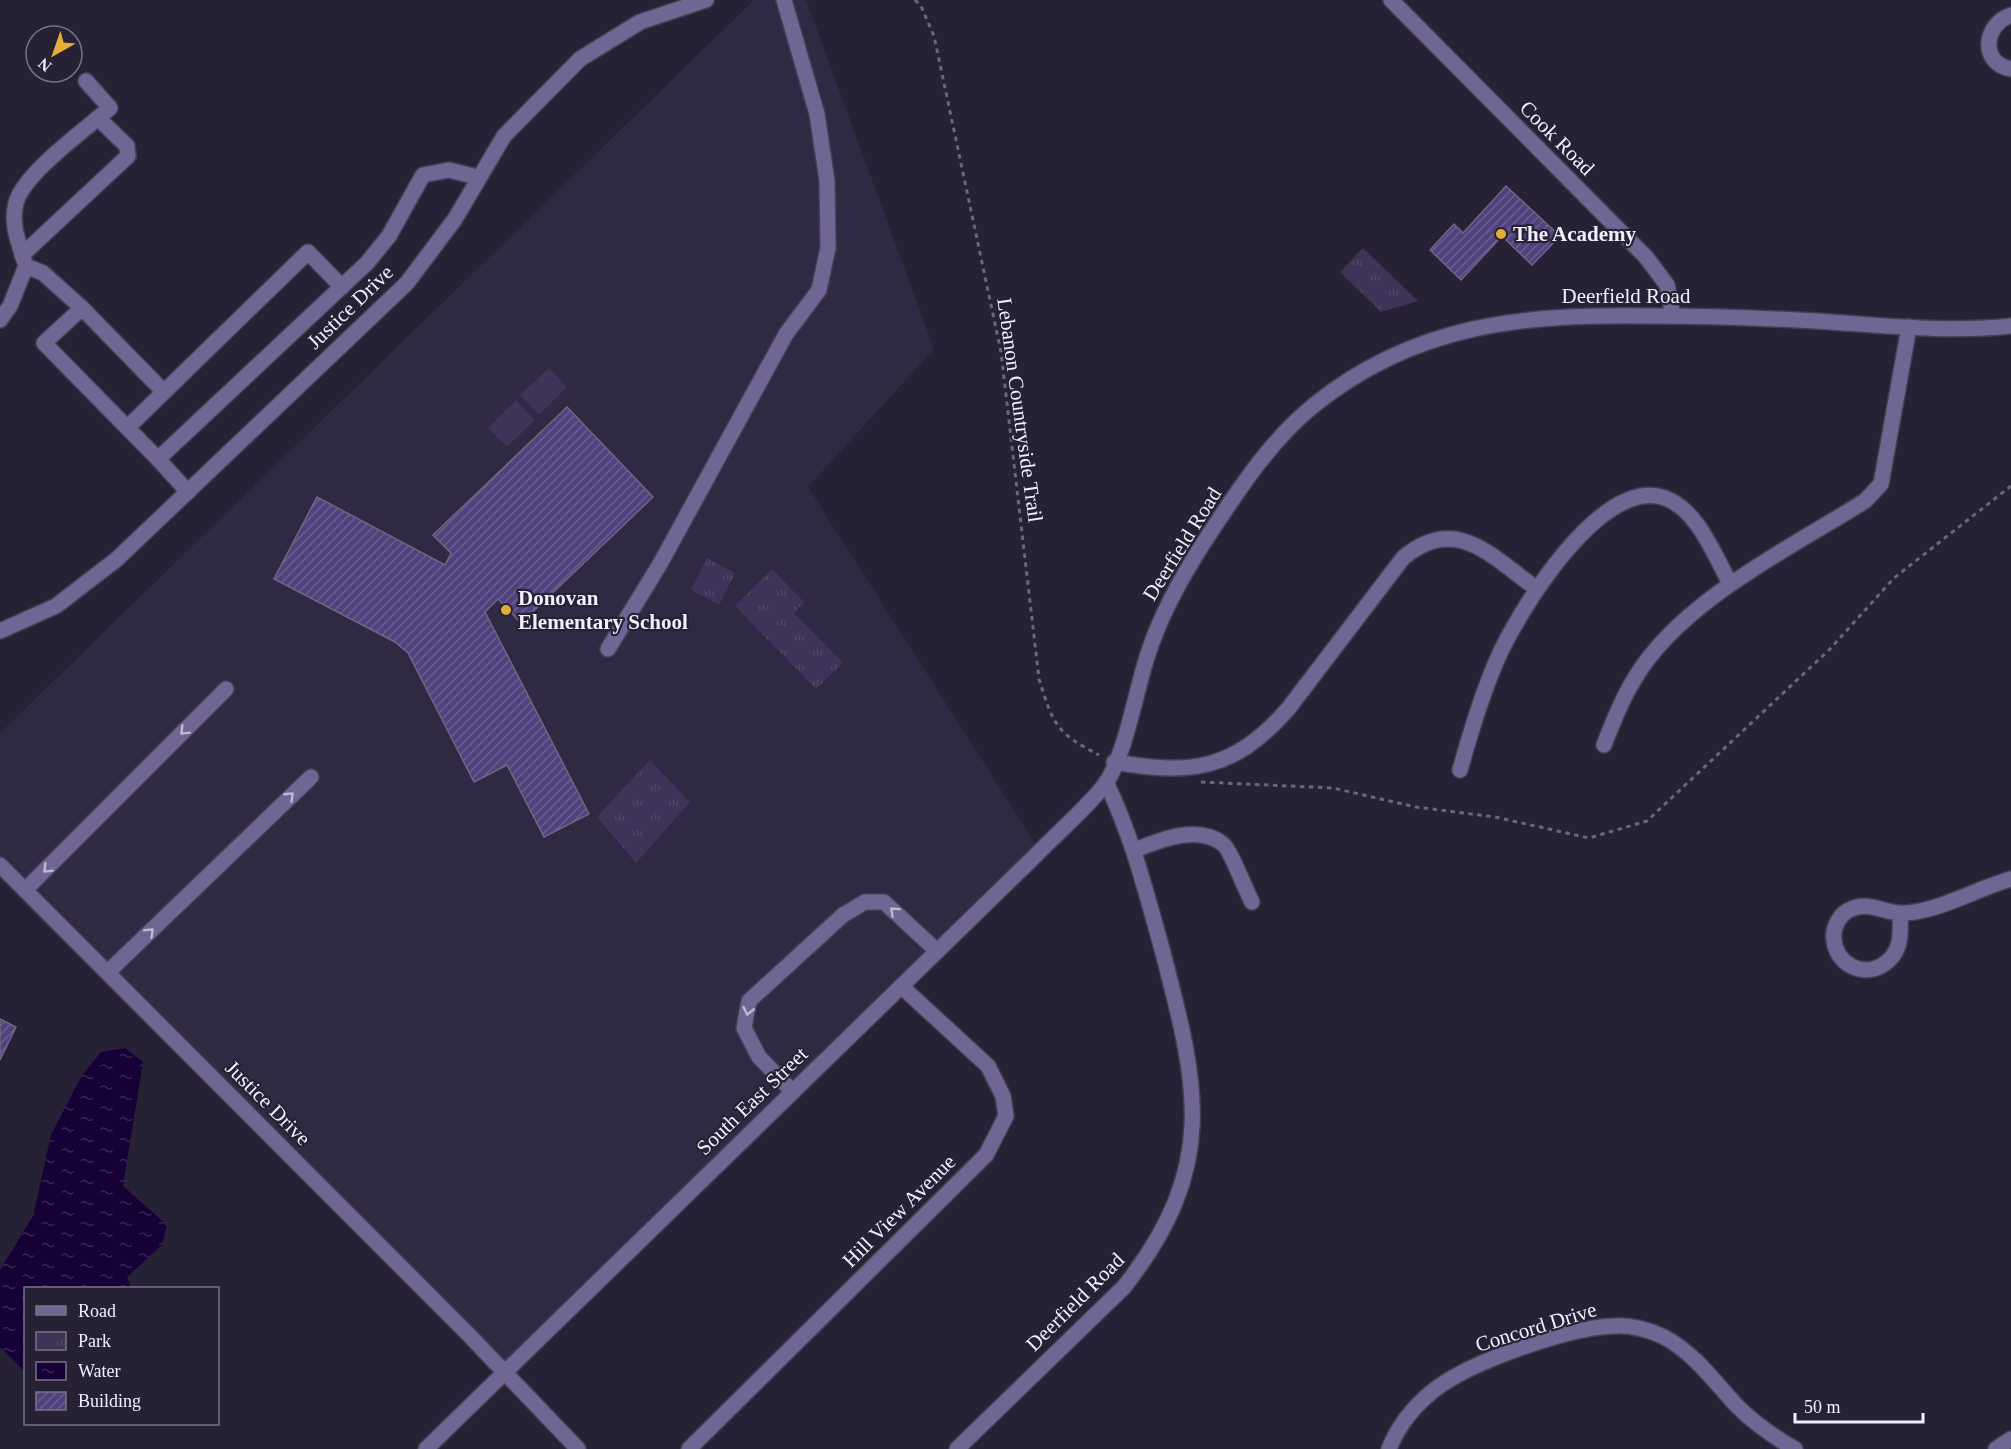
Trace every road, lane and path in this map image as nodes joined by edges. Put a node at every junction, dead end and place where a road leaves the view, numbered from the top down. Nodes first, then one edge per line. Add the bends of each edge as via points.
1 (706, 0) edge
2 (784, 0) edge
3 (915, 0) edge
4 (1391, 0) edge
5 (2011, 15) edge
6 (2011, 69) edge
7 (86, 81) dead end
8 (98, 118) junction
9 (477, 177) junction
10 (24, 261) junction
11 (342, 287) junction
12 (5, 300) edge
13 (82, 308) junction
14 (1673, 316) junction
15 (0, 320) edge
16 (2011, 326) edge
17 (1908, 327) junction
18 (164, 392) junction
19 (128, 427) junction
20 (158, 459) junction
21 (188, 492) junction
22 (1730, 583) junction
23 (1537, 589) junction
24 (0, 631) edge
25 (608, 650) dead end
26 (226, 689) dead end
27 (1604, 745) dead end
28 (1114, 762) junction
29 (1460, 770) dead end
30 (311, 777) dead end
31 (1106, 782) junction
32 (1135, 850) junction
33 (0, 865) edge
34 (2011, 879) edge
35 (25, 890) junction
36 (1252, 902) dead end
37 (1900, 914) junction
38 (937, 951) junction
39 (108, 972) junction
40 (901, 986) junction
41 (792, 1091) junction
42 (505, 1372) junction
43 (2011, 1439) edge
44 (426, 1449) edge
45 (578, 1449) edge
46 (690, 1449) edge
47 (957, 1449) edge
48 (1389, 1449) edge
49 (1795, 1449) edge
50 (1996, 1449) edge

1 - 9 street, Justice Drive via 640,22 580,59 504,136
2 - 25 street via 817,114 827,181 828,248 819,290 786,334 660,564
3 - 28 path, Lebanon Countryside Trail via 934,36 1001,352 1039,679 1049,714 1069,740
4 - 14 street, Cook Road via 1646,257 1666,285
5 - 6 street via 1995,24 1989,36 1995,60
7 - 8 street via 110,108
8 - 10 street via 20,191 15,206 15,235
8 - 10 street via 127,146 128,156
9 - 11 street via 449,170 423,175 389,236
9 - 21 street, Justice Drive via 455,219 407,283
10 - 12 street
10 - 13 street
11 - 18 street via 308,252
11 - 20 street
12 - 15 street
13 - 18 street
13 - 19 street via 44,343
14 - 17 street, Deerfield Road
14 - 28 street, Deerfield Road via 1537,318 1460,330 1387,357 1353,376 1311,408 1258,464 1179,582 1148,653
16 - 17 street, Deerfield Road
17 - 22 street via 1881,484 1865,501
18 - 19 street
19 - 20 street
20 - 21 street
21 - 24 street, Justice Drive via 117,560 56,606
22 - 23 street via 1686,511 1666,498 1647,494 1623,501 1597,521
22 - 27 street via 1661,644 1635,677
23 - 28 street via 1476,546 1454,537 1436,538 1417,546 1403,558 1271,729 1223,760 1201,768 1158,770
23 - 29 street via 1496,661
26 -> 35 street
28 - 31 street, Deerfield Road
39 -> 30 street
31 - 32 street, Deerfield Road
31 - 38 street, South East Street
32 - 36 street via 1164,838 1204,835 1224,844
32 - 47 street, Deerfield Road via 1179,1015 1193,1090 1193,1128 1181,1190 1154,1247 1124,1287
33 - 35 street, Justice Drive
34 - 37 street via 1924,912
35 - 39 street, Justice Drive
37 - 37 street via 1875,907 1850,909 1835,928 1838,954 1857,970 1882,965 1902,940
38 - 40 street, South East Street
38 -> 41 street via 884,902 865,902 843,915 749,1001 744,1028 759,1057
39 - 42 street, Justice Drive
40 - 41 street, South East Street
40 - 46 street, Hill View Avenue via 988,1066 1003,1096 1006,1116 986,1155
41 - 42 street, South East Street
42 - 44 street, South East Street
42 - 45 street, Justice Drive
43 - 50 street
48 - 49 street, Concord Drive via 1413,1409 1459,1373 1546,1341 1592,1328 1617,1326 1654,1333 1686,1352 1757,1424

